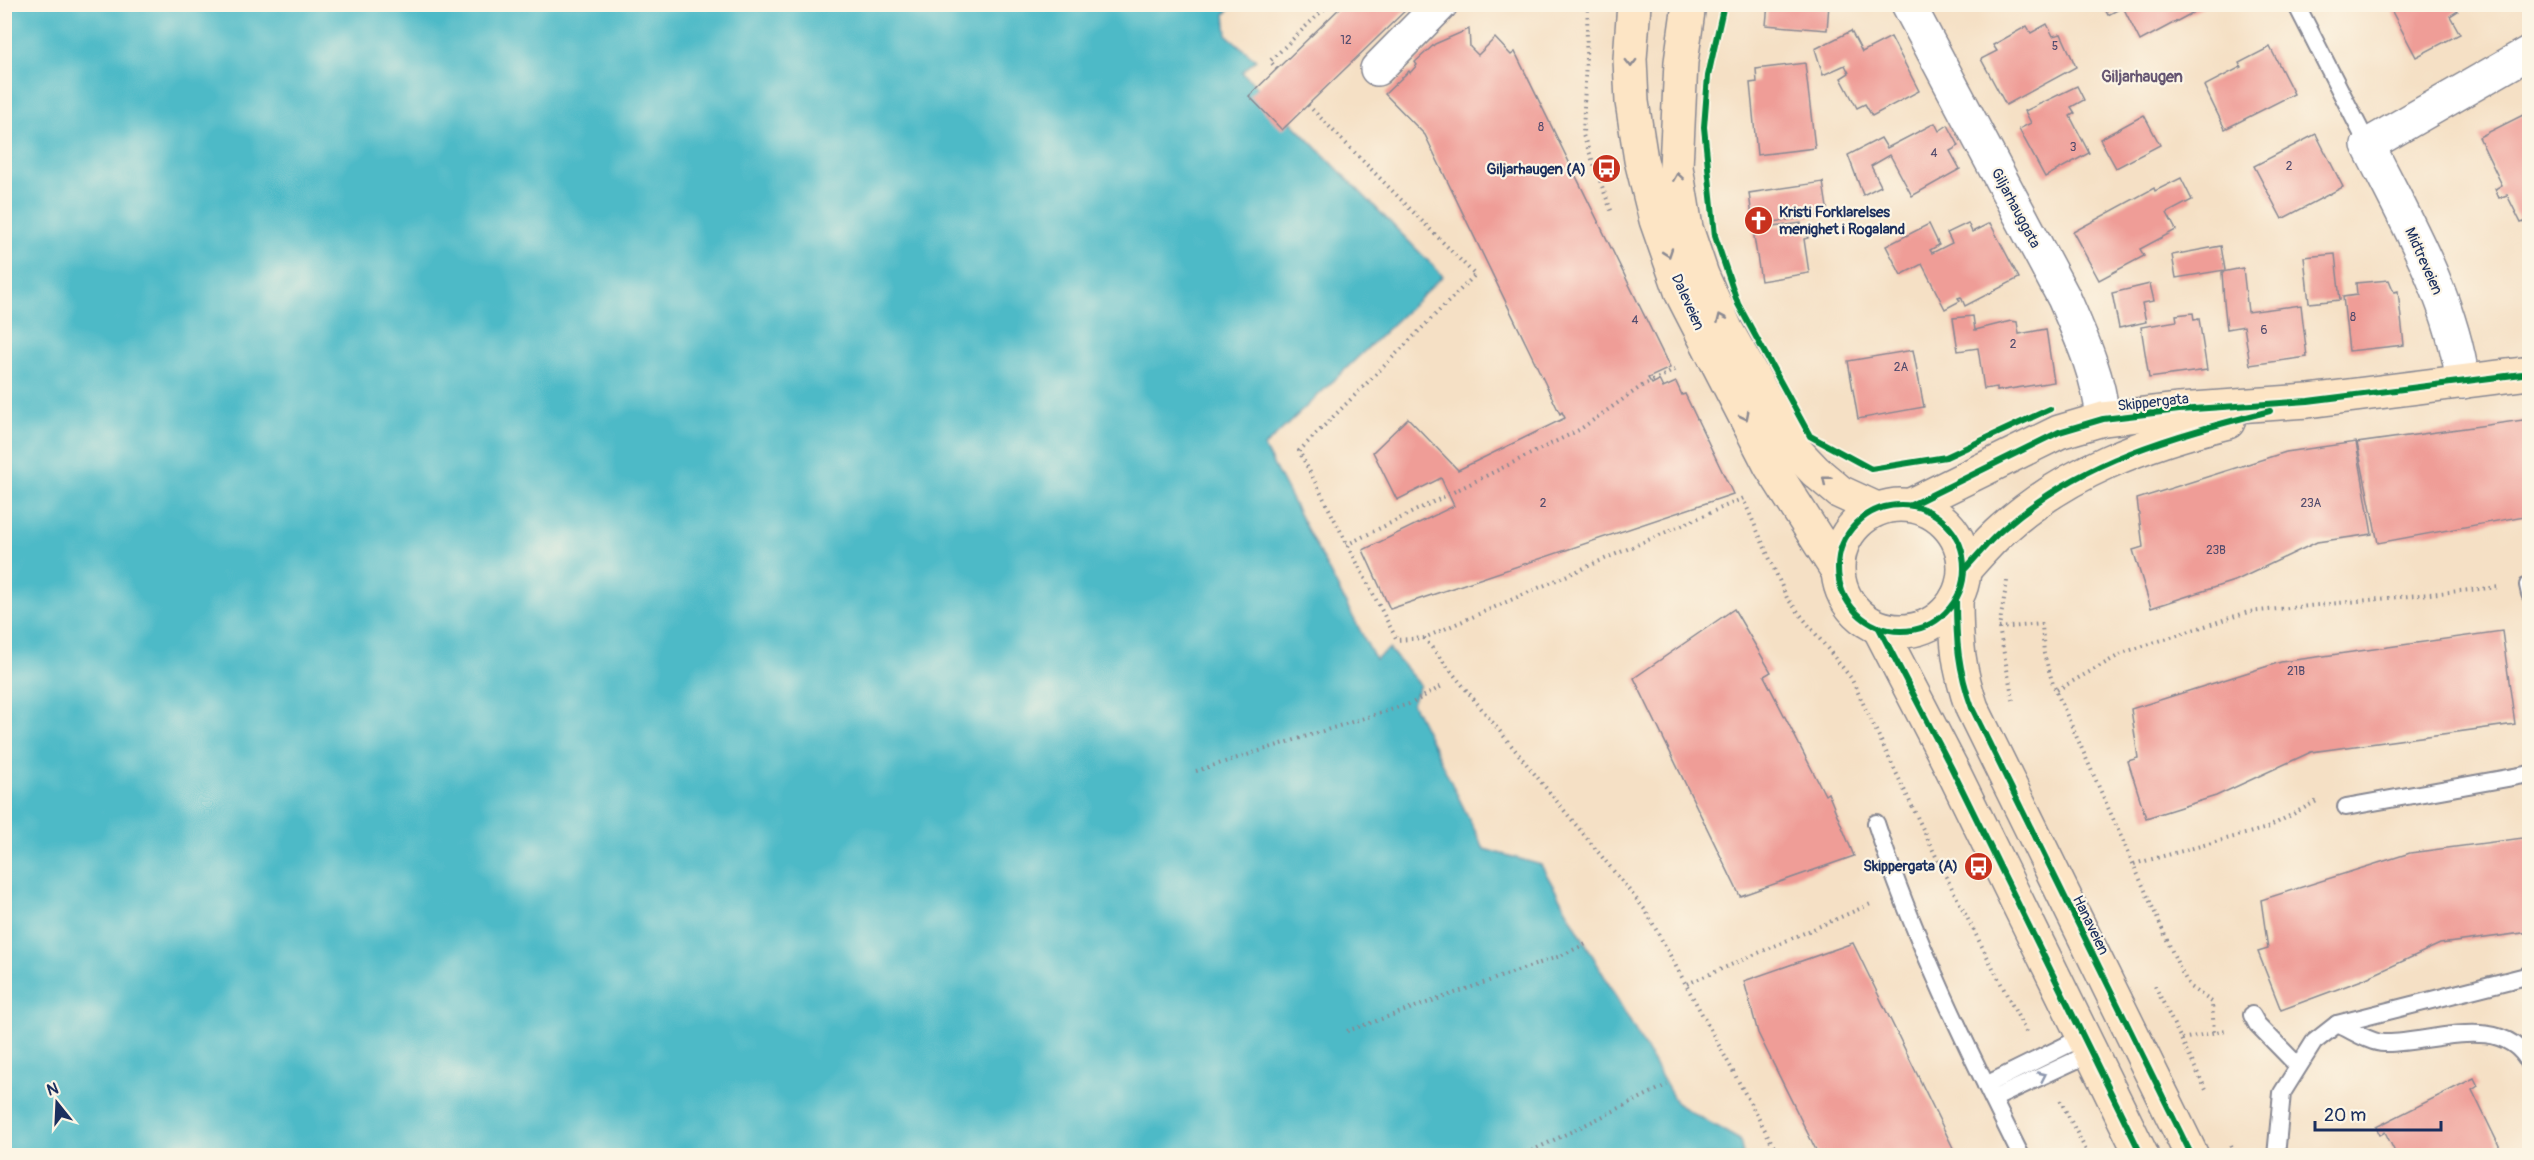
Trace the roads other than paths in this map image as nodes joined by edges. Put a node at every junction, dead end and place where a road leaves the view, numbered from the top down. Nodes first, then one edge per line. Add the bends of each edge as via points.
1 (1441, 4) edge
2 (1634, 4) edge
3 (1689, 4) edge
4 (1908, 4) edge
5 (2296, 4) edge
6 (2529, 52) edge
7 (1377, 69) dead end
8 (2368, 145) junction
9 (2529, 373) edge
10 (2463, 382) junction
11 (2308, 401) junction
12 (2103, 419) junction
13 (1911, 505) junction
14 (1877, 509) junction
15 (1837, 570) junction
16 (1961, 584) junction
17 (1879, 628) junction
18 (2529, 774) edge
19 (2346, 807) road end
20 (1876, 823) dead end
21 (2529, 975) edge
22 (2255, 1020) road end
23 (2337, 1024) junction
24 (2087, 1045) junction
25 (2529, 1064) edge
26 (2297, 1065) junction
27 (1989, 1092) junction
28 (2021, 1155) edge
29 (2142, 1155) edge
30 (2192, 1155) edge
31 (2276, 1155) edge

1 - 7 street
2 -> 15 main road, Daleveien via 1630,59 1641,160 1656,220 1682,294 1770,465
14 -> 3 main road, Daleveien via 1840,492 1793,448 1726,329 1702,275 1686,228 1676,167 1681,62
4 - 12 street, Giljarhauggata via 2064,298 2097,381
5 - 8 lane, Midtreveien
6 - 8 street
8 - 10 street, Midtreveien via 2430,270 2458,345
9 - 10 main road, Skippergata
10 - 11 main road, Skippergata
11 - 12 main road, Skippergata
11 - 16 main road, Skippergata via 2182,433 2128,451 2077,477 2001,530
12 - 13 main road, Skippergata via 2059,432
13 - 14 main road
13 - 16 main road via 1944,520 1956,535 1962,552
14 - 15 main road via 1847,533
15 - 17 main road via 1842,592 1854,611
16 - 17 main road via 1942,616 1923,628
16 - 30 main road, Hanaveien via 1956,645 1960,675 1972,708
17 - 24 main road
18 - 19 lane
20 - 27 lane via 1898,892
21 - 23 lane
22 - 26 lane
23 - 25 lane via 2382,1044 2475,1033 2505,1039
23 - 26 lane via 2314,1042
24 - 27 lane
24 - 29 main road
26 - 31 lane via 2282,1093
27 - 28 lane

